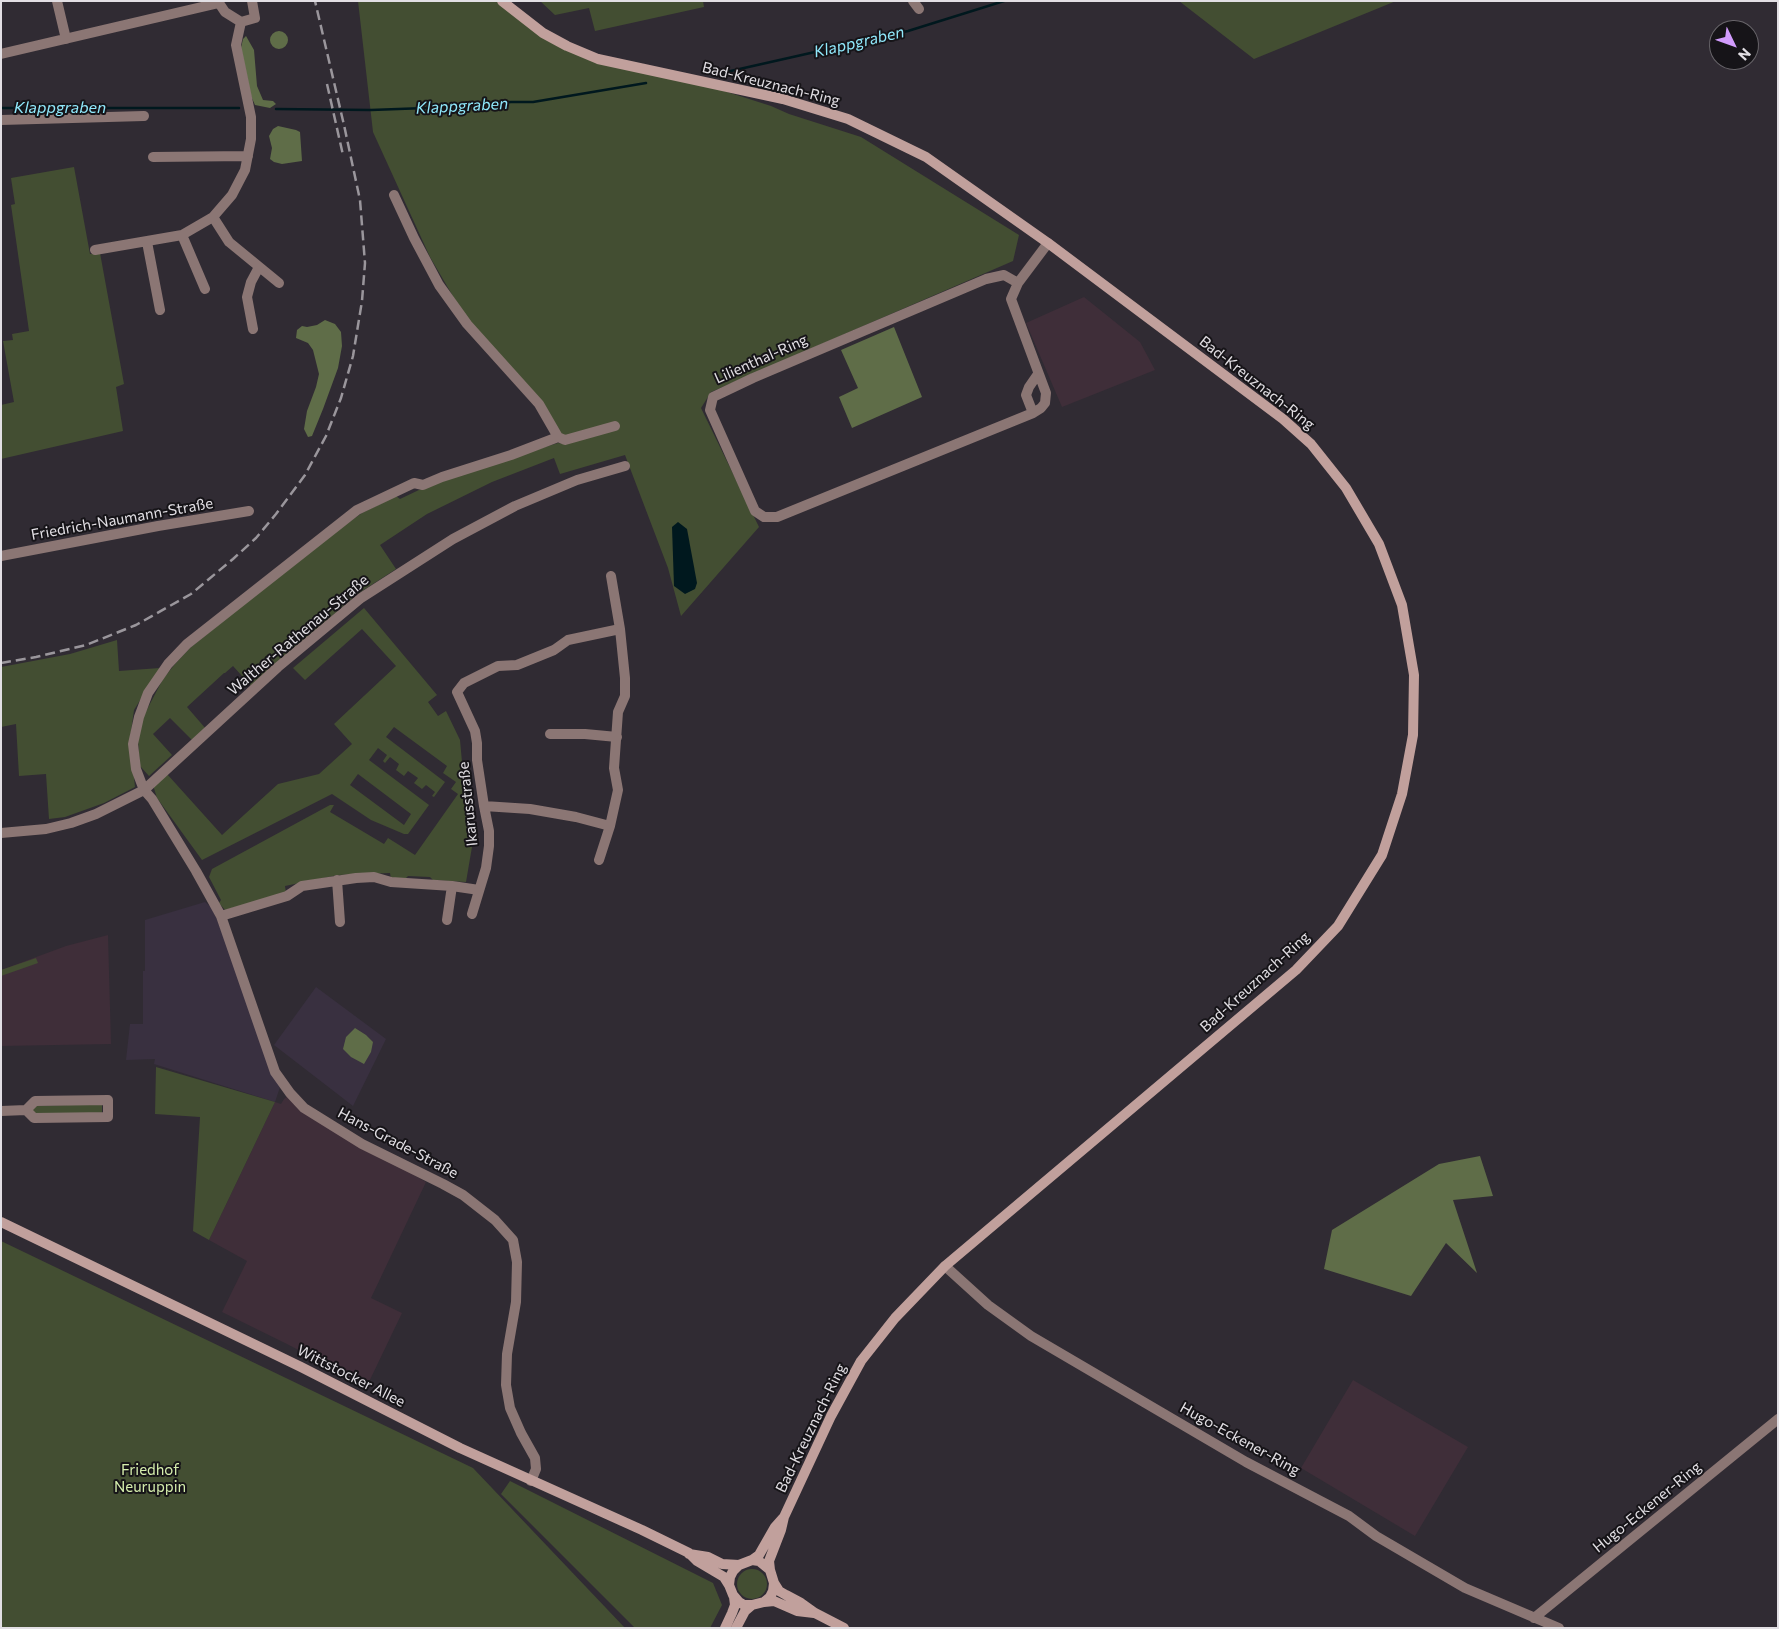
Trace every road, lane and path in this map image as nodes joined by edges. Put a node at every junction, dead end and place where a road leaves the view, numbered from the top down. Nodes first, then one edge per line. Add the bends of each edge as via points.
1 (57, 1) edge
2 (252, 1) edge
3 (502, 1) edge
4 (219, 2) edge
5 (241, 22) junction
6 (66, 39) junction
7 (1, 54) edge
8 (144, 116) dead end
9 (1, 120) edge
10 (248, 156) junction
11 (153, 157) dead end
12 (394, 195) dead end
13 (213, 217) junction
14 (182, 235) junction
15 (147, 242) junction
16 (1048, 242) junction
17 (95, 250) dead end
18 (259, 267) junction
19 (279, 283) dead end
20 (1018, 283) junction
21 (205, 289) dead end
22 (160, 310) dead end
23 (253, 329) dead end
24 (1038, 374) junction
25 (1033, 413) junction
26 (614, 426) dead end
27 (558, 437) junction
28 (624, 466) dead end
29 (249, 511) dead end
30 (1, 556) edge
31 (611, 576) dead end
32 (620, 629) junction
33 (550, 734) dead end
34 (617, 737) junction
35 (144, 790) junction
36 (484, 806) junction
37 (610, 826) junction
38 (1, 833) edge
39 (599, 860) dead end
40 (337, 880) junction
41 (452, 886) junction
42 (479, 890) junction
43 (472, 914) dead end
44 (220, 916) junction
45 (447, 920) dead end
46 (340, 922) dead end
47 (26, 1110) junction
48 (1, 1111) edge
49 (1, 1222) edge
50 (945, 1266) junction
51 (1778, 1419) edge
52 (531, 1481) junction
53 (784, 1517) junction
54 (689, 1554) junction
55 (752, 1560) junction
56 (739, 1565) junction
57 (770, 1570) junction
58 (774, 1583) junction
59 (729, 1585) junction
60 (734, 1597) junction
61 (764, 1602) junction
62 (752, 1605) junction
63 (815, 1613) junction
64 (1534, 1618) junction
65 (725, 1628) edge
66 (736, 1628) edge
67 (844, 1628) edge
68 (1559, 1628) edge

1 - 6 street
2 - 5 street via 255,18
3 - 16 main road, Bad-Kreuznach-Ring via 543,33 598,59 783,100 848,119 926,157
4 - 5 street via 225,12
4 - 6 street
5 - 10 street via 236,44 251,117
6 - 7 street
8 - 9 street
10 - 11 street
10 - 13 street via 234,191
12 - 27 street via 439,285 467,324 539,404
13 - 14 street
13 - 18 street via 229,242
14 - 15 street
14 - 21 street
15 - 17 street
15 - 22 street
16 - 20 street
16 - 50 main road, Bad-Kreuznach-Ring via 1283,419 1311,444 1346,488 1380,544 1402,605 1414,675 1413,735 1402,794 1382,855 1338,926 1296,970
18 - 19 street
18 - 23 street via 247,297
20 - 24 street via 1011,299
20 - 25 street, Lilienthal-Ring via 1004,275 986,279 753,378 714,397 710,410 755,511 764,517 777,517
24 - 25 street via 1026,395
24 - 25 street via 1046,393 1045,403
26 - 27 street, Hans-Grade-Straße via 565,440
27 - 35 street, Hans-Grade-Straße via 423,485 414,483 357,510 187,644 148,693 139,717 133,744 136,769
28 - 35 street, Walther-Rathenau-Straße via 577,480 515,506 453,539 361,598 278,667
29 - 30 street, Friedrich-Naumann-Straße
31 - 32 street
32 - 34 street via 625,696 618,712
32 - 36 street, Ikarusstraße via 568,640 554,650 517,665 498,666 464,683 457,692 477,743
33 - 34 street
34 - 37 street via 614,768 618,790
35 - 38 street, Walther-Rathenau-Straße via 70,823
35 - 44 street, Hans-Grade-Straße via 191,863
36 - 37 street via 576,817
36 - 42 street, Ikarusstraße via 489,846
37 - 39 street
40 - 41 street via 374,877 391,882
40 - 44 street via 302,886 286,896
40 - 46 street
41 - 42 street
41 - 45 street
42 - 43 street, Ikarusstraße
44 - 52 street, Hans-Grade-Straße via 275,1072 294,1098 304,1108 362,1144 463,1195 495,1220 513,1240 517,1262 516,1302 507,1354 506,1386 510,1408 536,1458
47 - 47 street via 34,1118 108,1117 108,1100 35,1101
47 - 48 street
49 - 52 main road, Wittstocker Allee
50 - 53 main road, Bad-Kreuznach-Ring via 895,1318 861,1361 831,1416
50 - 64 street, Hugo-Eckener-Ring via 988,1305 1031,1336 1246,1462 1349,1516 1376,1536 1465,1588
51 - 64 street, Hugo-Eckener-Ring
52 - 54 main road, Wittstocker Allee
53 - 55 main road, Bad-Kreuznach-Ring via 759,1555
53 - 57 main road, Bad-Kreuznach-Ring via 769,1561
54 - 56 main road, Wittstocker Allee via 722,1564
54 - 59 main road, Wittstocker Allee via 724,1577
55 - 56 main road
55 - 57 main road
56 - 59 main road via 733,1571
57 - 58 main road
58 - 61 main road via 770,1597
58 - 63 main road via 780,1591
59 - 60 main road, Wittstocker Allee
60 - 62 main road via 744,1605
60 - 65 main road via 735,1605
61 - 62 main road
61 - 63 main road via 774,1601 798,1611
62 - 66 main road via 745,1610
63 - 67 main road
64 - 68 street, Hugo-Eckener-Ring

